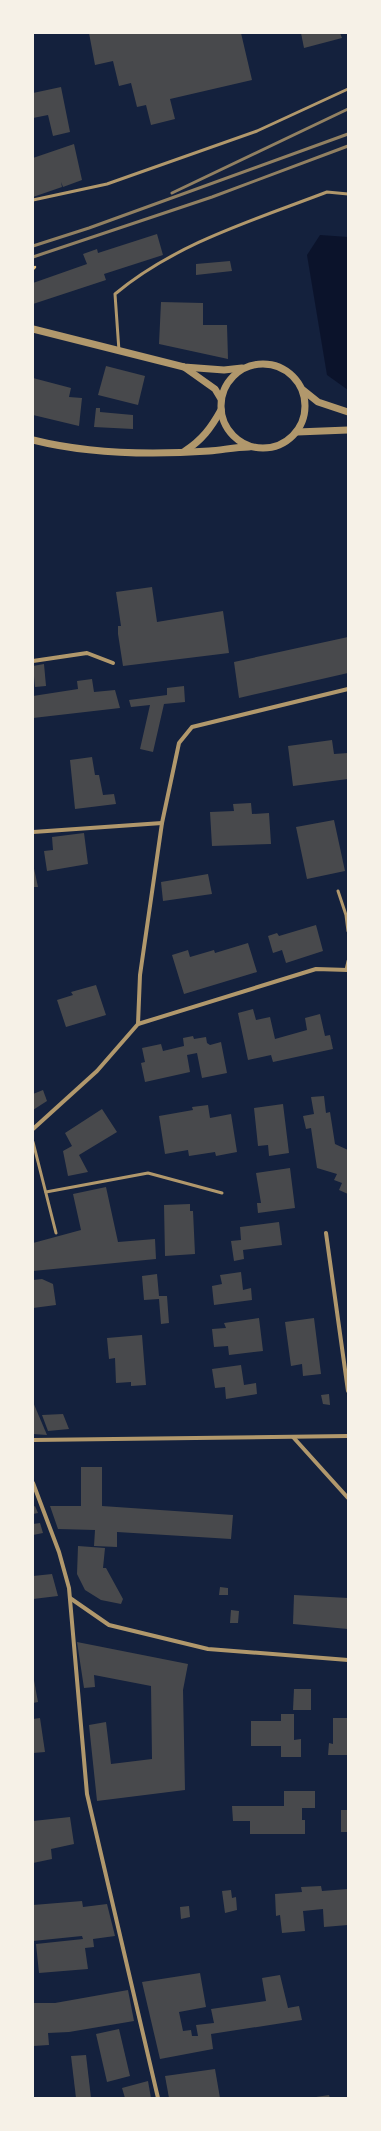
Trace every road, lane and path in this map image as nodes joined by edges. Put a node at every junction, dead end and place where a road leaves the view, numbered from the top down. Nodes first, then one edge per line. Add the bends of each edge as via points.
1 (348, 89) edge
2 (348, 194) edge
3 (33, 200) edge
4 (33, 329) edge
5 (119, 351) junction
6 (184, 367) junction
7 (243, 368) junction
8 (303, 390) junction
9 (221, 399) junction
10 (221, 410) junction
11 (348, 412) edge
12 (348, 430) edge
13 (297, 432) junction
14 (33, 440) edge
15 (254, 447) junction
16 (185, 451) junction
17 (33, 660) edge
18 (113, 663) dead end
19 (348, 689) edge
20 (162, 823) junction
21 (33, 832) edge
22 (338, 891) dead end
23 (348, 931) edge
24 (348, 961) edge
25 (347, 970) edge
26 (138, 1024) junction
27 (33, 1129) edge
28 (33, 1142) edge
29 (46, 1192) junction
30 (222, 1193) dead end
31 (56, 1233) dead end
32 (326, 1233) dead end
33 (348, 1391) edge
34 (348, 1436) edge
35 (293, 1437) junction
36 (33, 1440) edge
37 (33, 1483) edge
38 (348, 1498) edge
39 (70, 1598) junction
40 (348, 1660) edge
41 (158, 2098) edge

1 - 3 lane via 257,132 107,184
2 - 5 lane via 327,192 212,236 138,276 115,294
4 - 5 street
5 - 6 street
6 - 7 street via 224,370
6 - 9 street via 215,389
7 - 8 street via 256,364 279,366 291,374
7 - 9 street via 228,381
8 - 11 street via 318,402
8 - 13 street via 304,416
9 - 10 street
10 - 15 street via 224,423 230,431 242,442
10 - 16 street via 199,442
12 - 13 street
13 - 15 street via 279,445
14 - 16 street via 110,451
15 - 16 street
17 - 18 street via 87,653
19 - 20 street via 192,728 179,743
20 - 21 street
20 - 26 street via 140,975
22 - 23 lane
24 - 25 lane
25 - 26 street via 316,970
26 - 27 street via 97,1071
28 - 29 lane
29 - 30 lane via 148,1173
29 - 31 lane
32 - 33 street
34 - 35 street
35 - 36 street
35 - 38 street
37 - 39 street via 59,1552
39 - 40 street via 109,1625 208,1649
39 - 41 street via 87,1794

